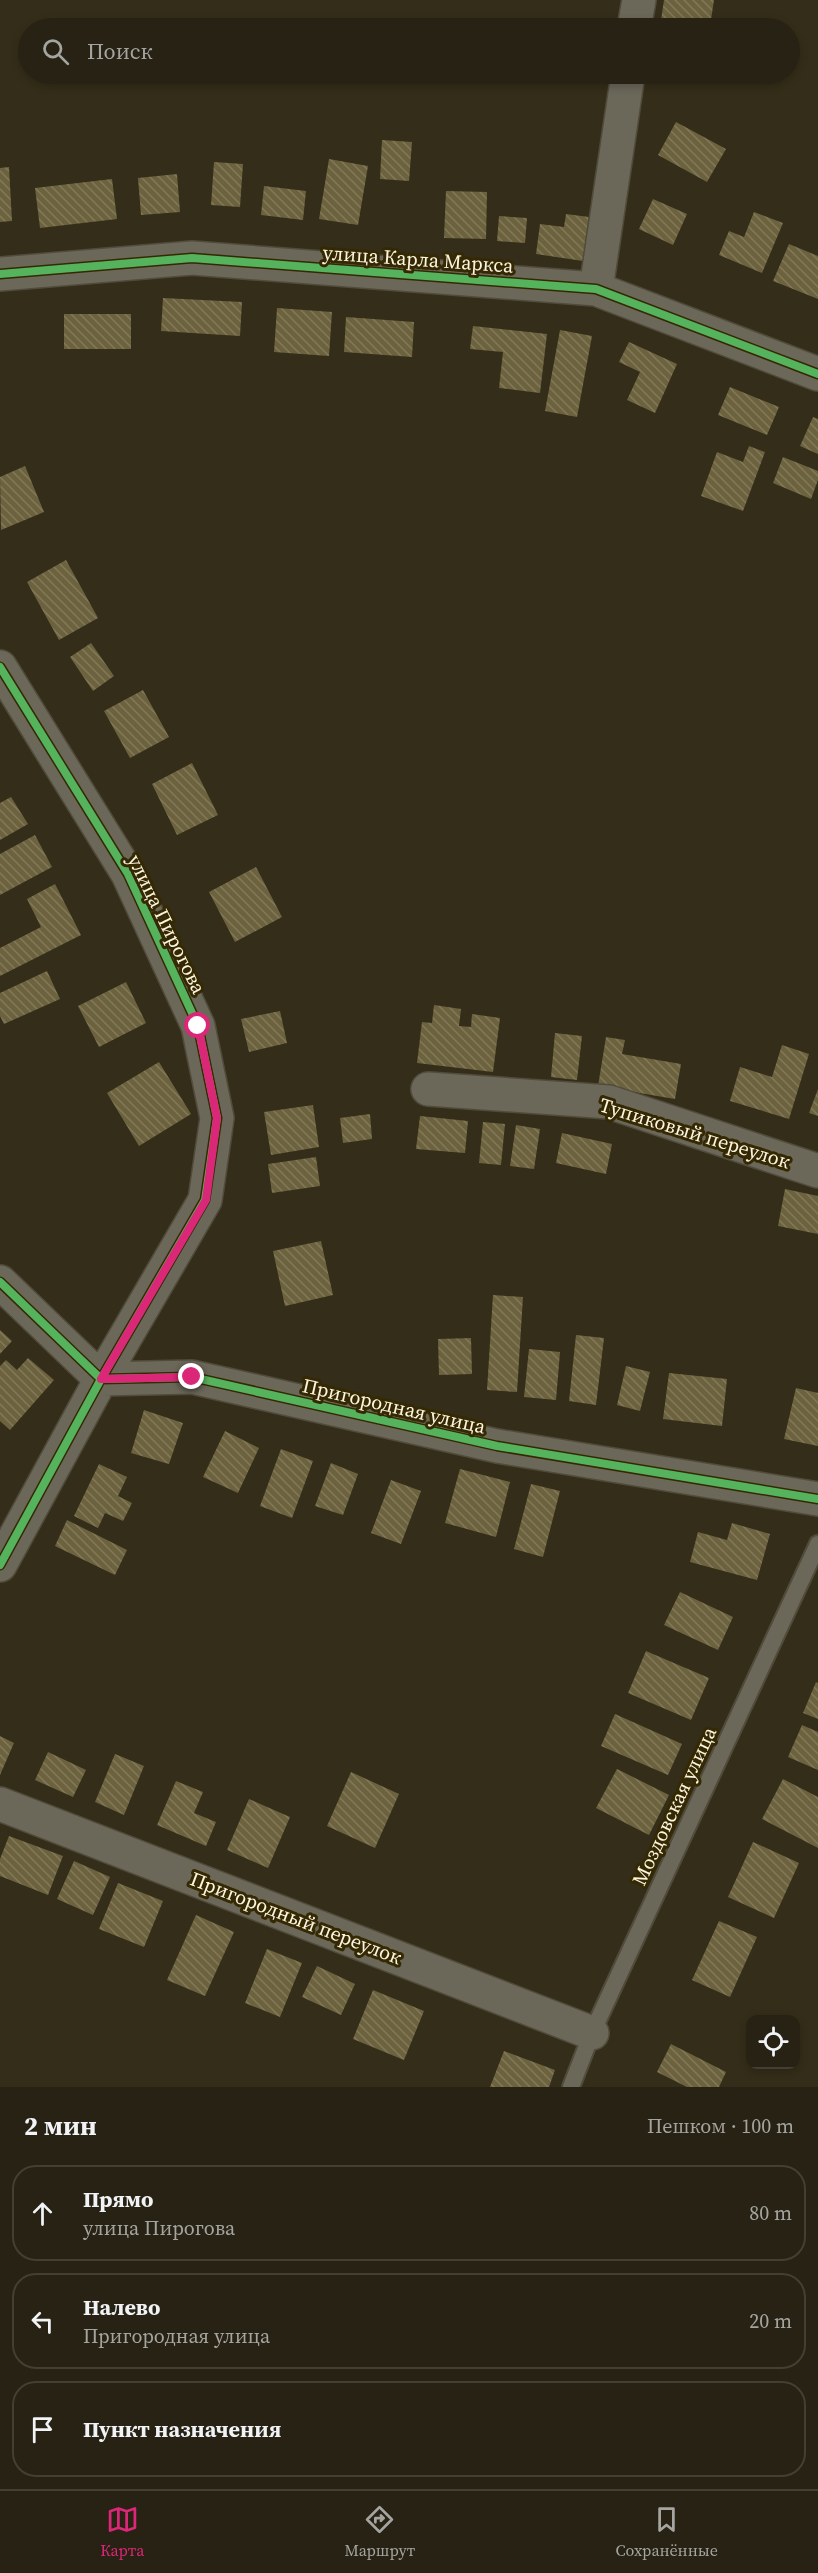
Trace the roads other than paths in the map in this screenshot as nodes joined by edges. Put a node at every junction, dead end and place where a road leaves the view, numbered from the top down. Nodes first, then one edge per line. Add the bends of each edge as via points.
1 (639, 0) edge
2 (636, 18) edge
3 (627, 84) edge
4 (0, 274) edge
5 (596, 289) junction
6 (818, 374) edge
7 (0, 667) edge
8 (428, 1089) dead end
9 (818, 1171) edge
10 (0, 1282) edge
11 (101, 1379) junction
12 (818, 1499) edge
13 (818, 1544) edge
14 (0, 1565) edge
15 (0, 1804) edge
16 (592, 2033) junction
17 (571, 2087) edge

1 - 2 street
3 - 5 street
4 - 5 street, улица Карла Маркса via 192,258
5 - 6 street, улица Карла Маркса
7 - 11 street, улица Пирогова via 128,874 198,1026 217,1118 206,1200
8 - 9 street, Тупиковый переулок via 609,1102
10 - 11 street
11 - 12 street, Пригородная улица via 192,1377 497,1446
11 - 14 street, улица Пирогова
13 - 16 lane, Моздовская улица
15 - 16 street, Пригородный переулок
16 - 17 lane, Моздовская улица

